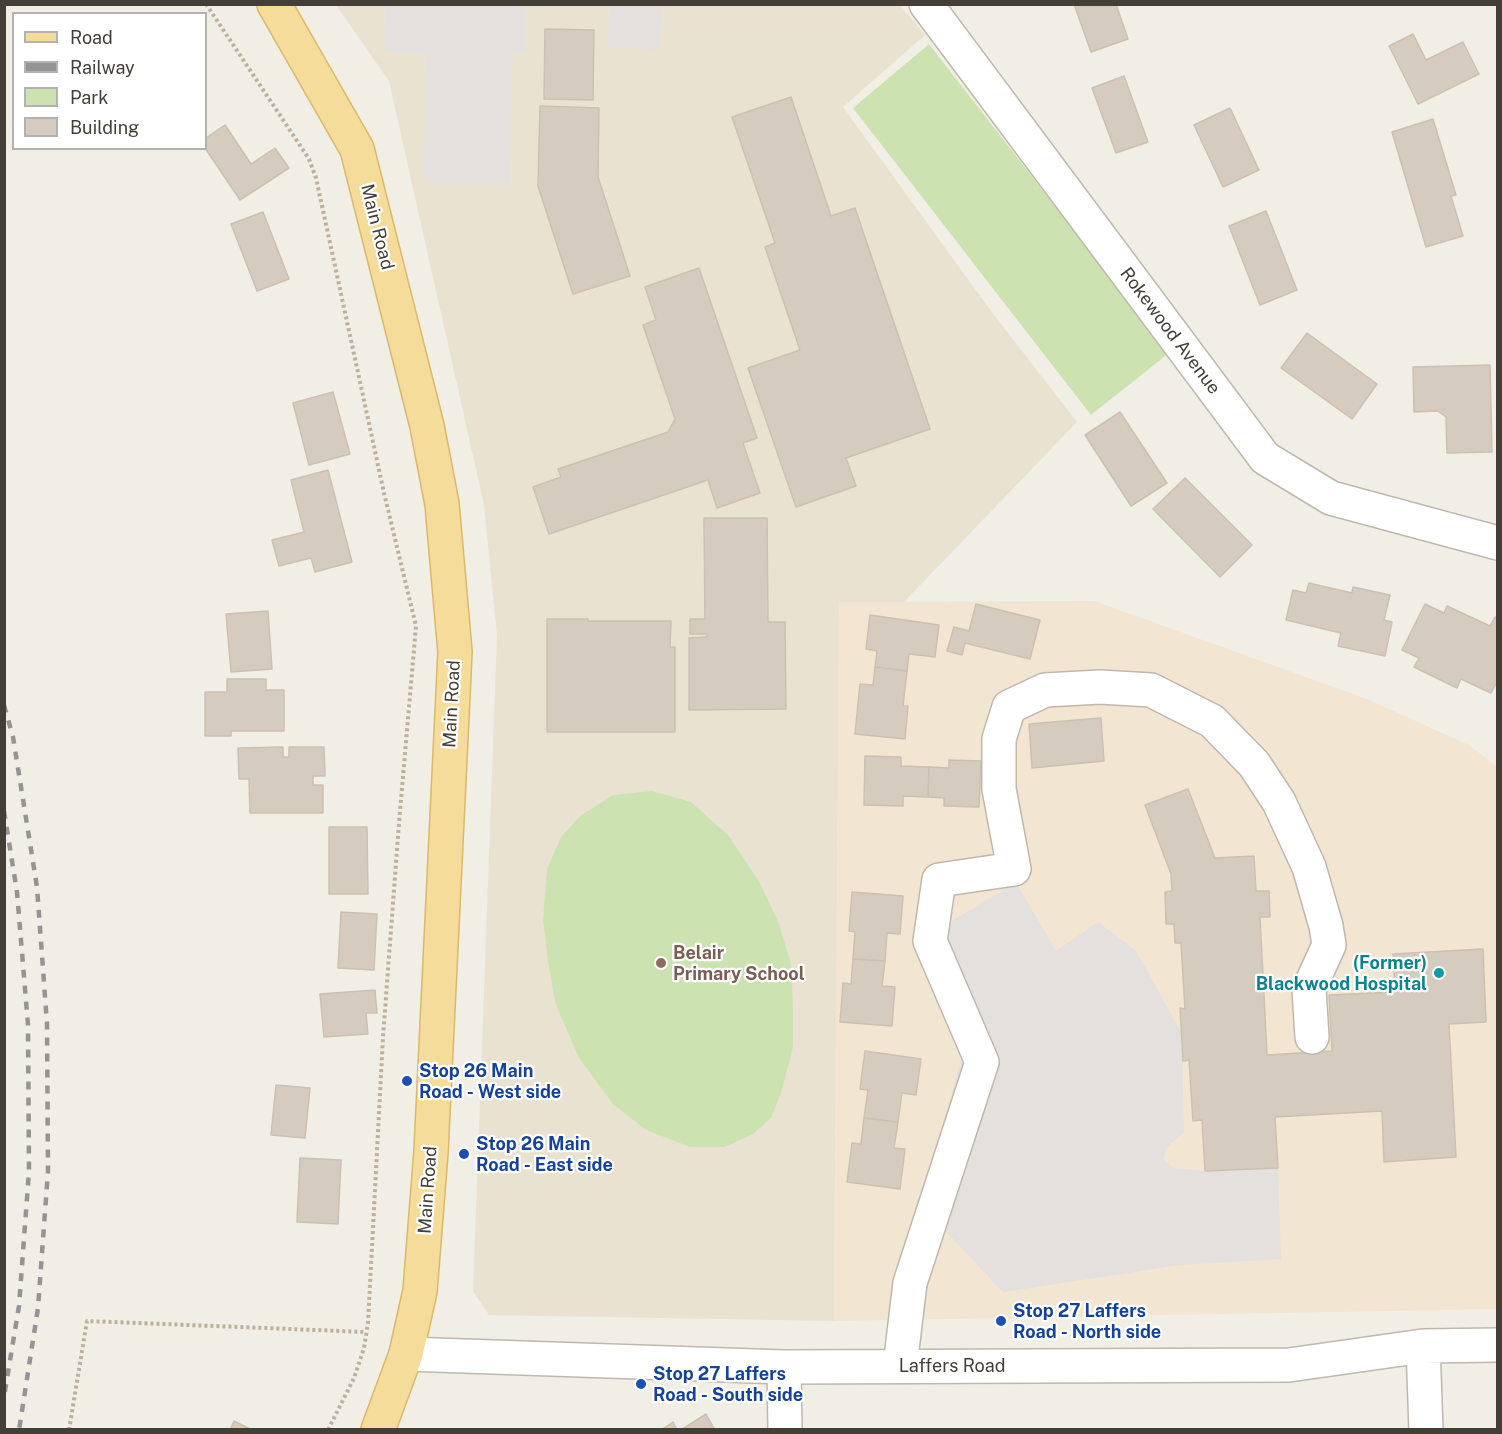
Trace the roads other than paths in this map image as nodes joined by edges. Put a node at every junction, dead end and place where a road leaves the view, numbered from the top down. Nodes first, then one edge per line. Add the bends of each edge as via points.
1 (274, 4) edge
2 (926, 4) edge
3 (1497, 543) edge
4 (1312, 1037) dead end
5 (1497, 1345) edge
6 (1423, 1346) junction
7 (405, 1354) junction
8 (900, 1366) junction
9 (784, 1367) junction
10 (378, 1430) edge
11 (785, 1430) edge
12 (1426, 1430) edge

1 - 7 main road, Main Road via 357,149 427,426 442,504 455,652 431,1152 420,1291
2 - 3 street, Rokewood Avenue via 1265,458 1331,498
4 - 8 street via 1309,989 1329,945 1326,926 1309,867 1280,802 1254,764 1212,721 1151,690 1045,690 1009,707 999,739 999,789 1014,869 939,880 930,941 982,1062 910,1283
5 - 6 street, Laffers Road
6 - 8 street, Laffers Road via 1289,1365
6 - 12 street
7 - 9 street, Laffers Road
7 - 10 main road, Main Road
8 - 9 street, Laffers Road
9 - 11 street

